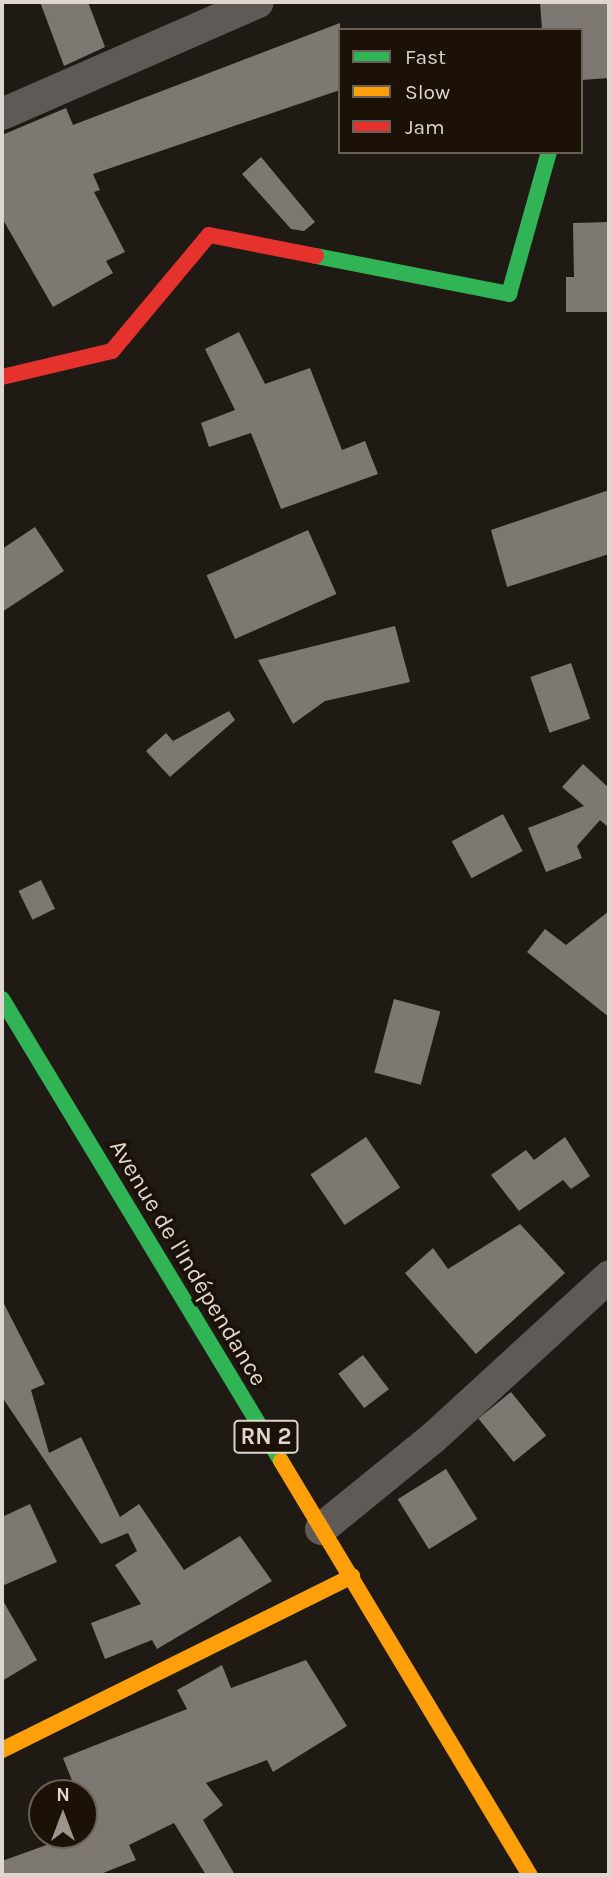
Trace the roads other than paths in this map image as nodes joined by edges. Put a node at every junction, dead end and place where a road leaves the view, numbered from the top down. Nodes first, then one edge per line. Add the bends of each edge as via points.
1 (258, 2) edge
2 (2, 114) edge
3 (548, 154) edge
4 (2, 377) edge
5 (2, 999) edge
6 (609, 1277) edge
7 (321, 1529) junction
8 (352, 1576) junction
9 (2, 1750) edge
10 (530, 1875) edge

1 - 2 street
3 - 4 street via 509,294 209,235 112,351
5 - 7 street, Avenue de l'Indépendance / RN 2
6 - 7 street via 433,1438
7 - 8 street, Avenue de l'Indépendance / RN 2
8 - 9 street
8 - 10 street, Avenue de l'Indépendance / RN 2

